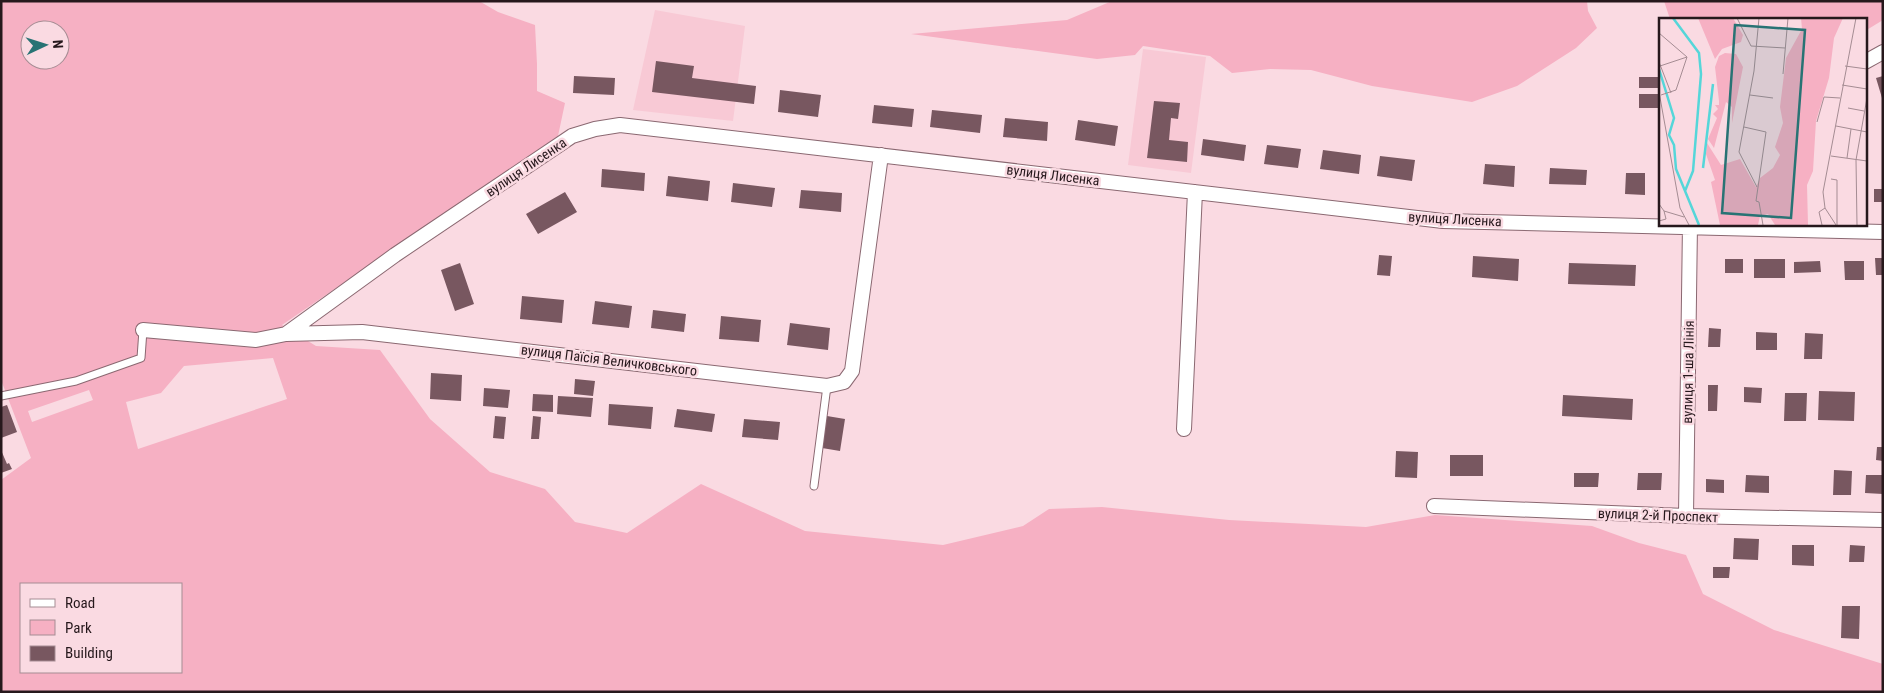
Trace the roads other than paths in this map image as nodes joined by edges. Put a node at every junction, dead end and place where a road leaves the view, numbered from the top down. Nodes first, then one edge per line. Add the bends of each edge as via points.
1 (1883, 52) edge
2 (1866, 61) edge
3 (880, 155) junction
4 (1195, 192) junction
5 (1659, 224) edge
6 (1690, 225) edge
7 (1883, 232) edge
8 (143, 330) joint
9 (286, 334) junction
10 (827, 386) junction
11 (1, 396) edge
12 (1184, 429) dead end
13 (814, 486) dead end
14 (1434, 506) dead end
15 (1686, 516) junction
16 (1883, 520) edge

1 - 2 street
3 - 4 street, вулиця Лисенка
3 - 9 street, вулиця Лисенка via 620,125 594,129 572,136 395,255
3 - 10 street via 852,371 844,382
4 - 5 street, вулиця Лисенка via 1443,221
4 - 12 street
6 - 7 street, вулиця Лисенка
6 - 15 street, вулиця 1-ша Лінія
8 - 9 street, вулиця Паїсія Величковського via 256,340
8 - 11 lane via 141,358 76,381
9 - 10 street, вулиця Паїсія Величковського via 362,332
10 - 13 lane
14 - 15 street, вулиця 2-й Проспект
15 - 16 street, вулиця 2-й Проспект

